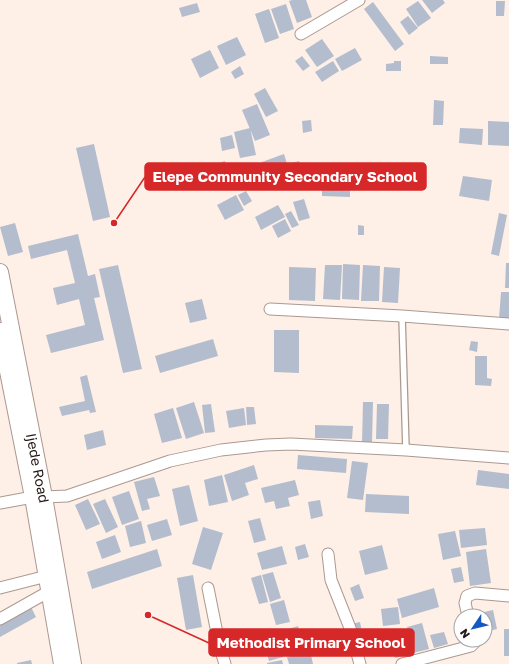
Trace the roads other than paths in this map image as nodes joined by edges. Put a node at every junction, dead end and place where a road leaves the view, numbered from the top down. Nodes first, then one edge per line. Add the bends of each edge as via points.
1 (359, 0) edge
2 (301, 34) dead end
3 (0, 272) edge
4 (270, 309) dead end
5 (402, 316) junction
6 (509, 324) edge
7 (0, 331) edge
8 (406, 450) junction
9 (509, 458) edge
10 (39, 497) junction
11 (0, 503) edge
12 (328, 554) dead end
13 (46, 576) junction
14 (0, 588) edge
15 (208, 588) dead end
16 (48, 592) junction
17 (509, 596) edge
18 (466, 608) edge
19 (0, 619) edge
20 (463, 648) edge
21 (62, 664) edge
22 (73, 664) edge
23 (225, 664) edge
24 (360, 664) edge
25 (402, 664) edge

1 - 2 street
3 - 10 main road, Ijede Road
4 - 5 street
5 - 6 street
5 - 8 lane
7 - 10 main road, Ijede Road
8 - 9 street
8 - 10 street via 266,444 170,461 67,496
10 - 11 street
10 - 13 main road, Ijede Road
10 - 22 main road, Ijede Road
12 - 24 street via 331,580 350,628
13 - 14 street
13 - 16 main road, Ijede Road
15 - 23 street
16 - 19 street
16 - 21 main road, Ijede Road
17 - 18 street via 475,593 467,596
20 - 25 street

